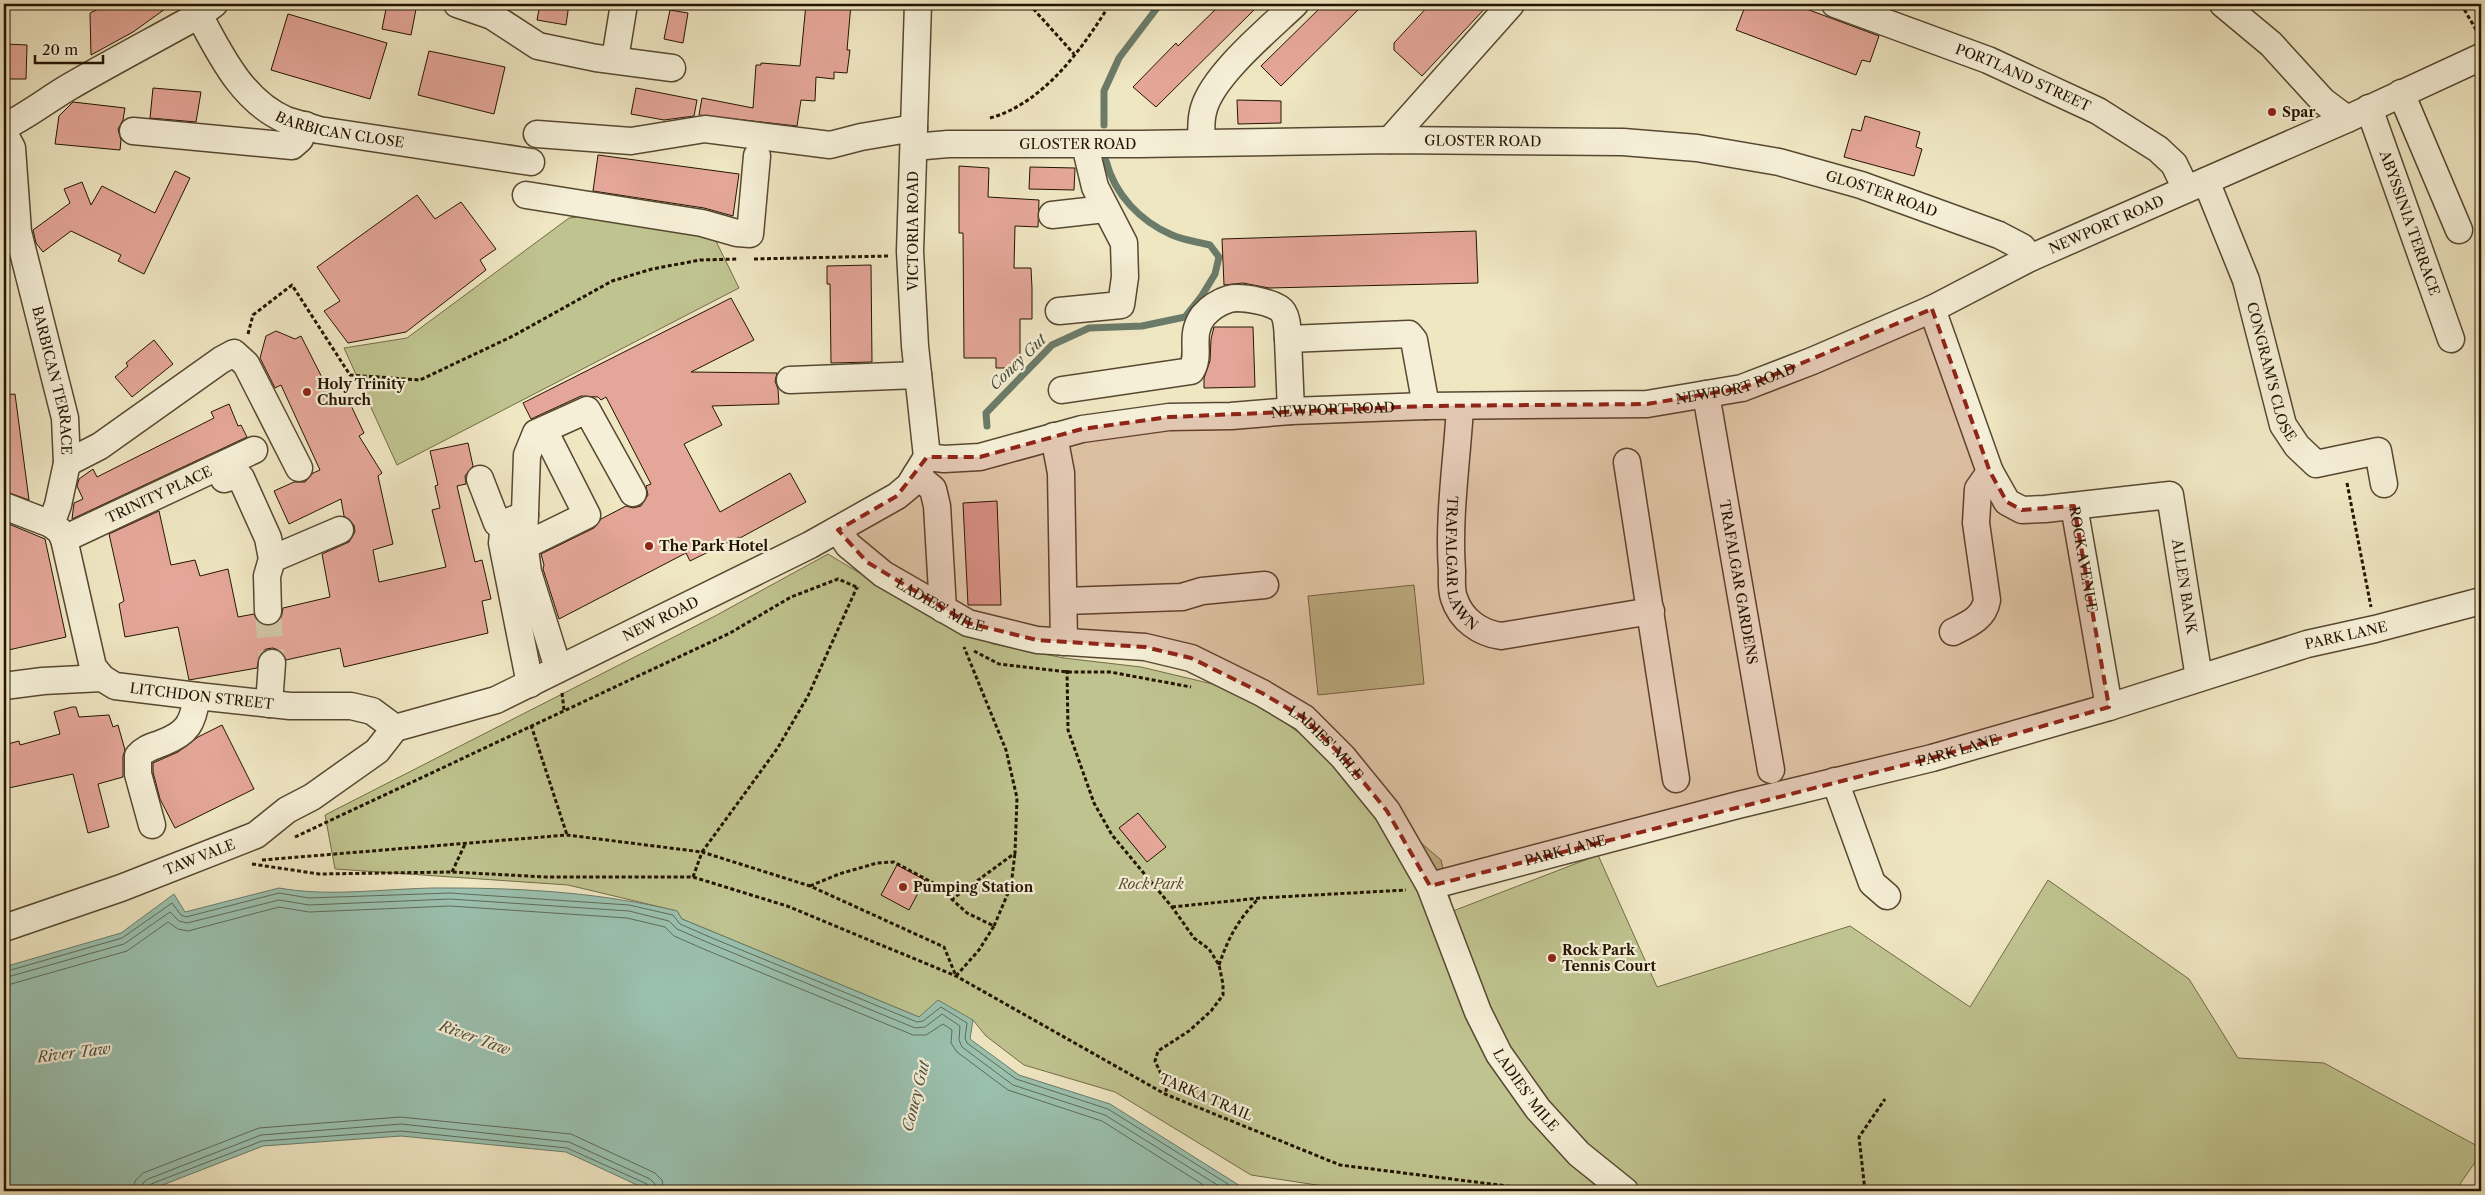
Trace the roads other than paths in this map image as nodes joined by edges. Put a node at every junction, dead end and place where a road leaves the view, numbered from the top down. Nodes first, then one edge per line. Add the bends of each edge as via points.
1 (457, 4) edge
2 (624, 4) edge
3 (918, 4) edge
4 (1295, 4) edge
5 (1511, 4) edge
6 (1835, 4) edge
7 (2223, 4) edge
8 (207, 9) edge
9 (2481, 57) edge
10 (615, 60) junction
11 (672, 68) dead end
12 (2401, 92) junction
13 (2358, 114) junction
14 (305, 126) junction
15 (4, 127) edge
16 (133, 132) dead end
17 (4, 133) edge
18 (914, 137) junction
19 (1390, 140) junction
20 (1202, 142) junction
21 (1085, 145) junction
22 (757, 156) dead end
23 (531, 162) junction
24 (2196, 185) junction
25 (1105, 209) junction
26 (1052, 215) dead end
27 (2459, 230) dead end
28 (2030, 258) junction
29 (1932, 309) junction
30 (1059, 311) dead end
31 (1288, 339) junction
32 (2451, 339) dead end
33 (918, 375) junction
34 (790, 380) dead end
35 (1062, 390) dead end
36 (1706, 394) junction
37 (1426, 406) junction
38 (1460, 407) junction
39 (1291, 411) junction
40 (544, 430) junction
41 (1054, 436) junction
42 (254, 450) dead end
43 (1627, 462) dead end
44 (66, 463) junction
45 (922, 466) junction
46 (299, 468) dead end
47 (1990, 472) junction
48 (224, 479) dead end
49 (480, 479) dead end
50 (2384, 484) dead end
51 (632, 493) dead end
52 (4, 506) edge
53 (2074, 506) junction
54 (515, 519) junction
55 (340, 530) dead end
56 (838, 530) junction
57 (57, 531) junction
58 (524, 546) junction
59 (272, 559) junction
60 (1265, 585) dead end
61 (2481, 600) edge
62 (1064, 602) junction
63 (943, 609) junction
64 (268, 611) tunnel mouth
65 (1651, 612) junction
66 (1954, 632) dead end
67 (1064, 642) junction
68 (272, 663) tunnel mouth
69 (558, 668) junction
70 (102, 678) junction
71 (2199, 678) junction
72 (530, 684) junction
73 (4, 686) edge
74 (197, 696) junction
75 (269, 704) junction
76 (2109, 707) junction
77 (395, 728) junction
78 (1771, 770) dead end
79 (1676, 779) dead end
80 (1834, 781) junction
81 (152, 825) dead end
82 (1430, 886) junction
83 (1886, 896) dead end
84 (4, 928) edge
85 (1626, 1191) edge

1 - 10 street via 492,16 538,46
2 - 10 street
3 - 18 street, VICTORIA ROAD
4 - 20 street via 1235,62 1213,89 1204,108
5 - 19 street
6 - 24 street, PORTLAND STREET via 1988,60 2098,111 2158,149
7 - 13 street via 2271,44 2324,101
8 - 14 street, BARBICAN CLOSE via 223,59 246,90 275,113
8 - 15 street
9 - 12 street, NEWPORT ROAD
10 - 11 street
12 - 13 street, NEWPORT ROAD
12 - 27 street
13 - 24 street, NEWPORT ROAD
13 - 32 street, ABYSSINIA TERRACE
14 - 16 street via 300,140 292,146
14 - 23 street, BARBICAN CLOSE
17 - 44 street, BARBICAN TERRACE via 12,148 18,232 65,418
18 - 21 street, GLOSTER ROAD via 948,144
18 - 23 street, GLOSTER ROAD via 861,137 830,145 704,129 631,141 538,125
18 - 33 street, VICTORIA ROAD via 910,251
19 - 20 street, GLOSTER ROAD
19 - 28 street, GLOSTER ROAD via 1623,142 1753,156 1861,185 1978,227 2022,246
20 - 21 street, GLOSTER ROAD
21 - 25 street via 1095,187
22 - 23 street via 750,234 702,223 525,198
24 - 28 street, NEWPORT ROAD
24 - 50 street, CONGRAM'S CLOSE via 2246,280 2283,426 2297,446 2316,464 2378,451
25 - 26 street
25 - 30 street via 1124,243 1125,277 1121,305
28 - 29 street, NEWPORT ROAD
29 - 36 street, NEWPORT ROAD via 1742,388
29 - 47 street, ROCK AVENUE
31 - 35 street via 1283,311 1272,303 1231,298 1214,305 1195,330 1195,364 1191,371
31 - 37 street via 1409,334 1414,340
31 - 39 street
33 - 34 street
33 - 45 street, VICTORIA ROAD
36 - 38 street, NEWPORT ROAD via 1647,404
36 - 78 street, TRAFALGAR GARDENS
37 - 38 street, NEWPORT ROAD
37 - 39 street, NEWPORT ROAD
38 - 65 street, TRAFALGAR LAWN via 1450,553 1454,598 1473,626 1485,633 1501,636
39 - 41 street, NEWPORT ROAD via 1144,419
40 - 51 street via 587,410
40 - 54 street via 536,433 527,455
40 - 58 street via 587,515
41 - 45 street, NEWPORT ROAD via 980,457 944,459
41 - 62 street via 1061,473
42 - 57 street, TRINITY PLACE
43 - 65 street
44 - 46 street via 100,446 234,353 246,364
44 - 57 street, BARBICAN TERRACE
45 - 56 street, NEW ROAD via 897,496
45 - 63 street via 937,506
47 - 53 street, ROCK AVENUE via 2007,502 2022,510
47 - 66 street via 1978,489 1976,523 1985,610
48 - 59 street via 238,475 241,478 268,538
49 - 54 street via 497,523
52 - 57 street
53 - 71 street, ALLEN BANK via 2170,495
53 - 76 street, ROCK AVENUE
54 - 58 street
54 - 72 street via 502,543
55 - 59 street
56 - 63 street, LADIES' MILE via 848,545 867,562
56 - 69 street, NEW ROAD
57 - 70 street via 93,667
58 - 69 street via 528,572
59 - 64 street via 267,576
60 - 62 street via 1202,591 1182,597
61 - 71 street, PARK LANE via 2307,644
62 - 67 street
63 - 67 street, LADIES' MILE via 968,623 1003,633
65 - 79 street
67 - 82 street, LADIES' MILE via 1145,647 1190,658 1262,693 1304,718 1343,757 1387,810
68 - 75 street
69 - 72 street, NEW ROAD
70 - 73 street, LITCHDON STREET
70 - 74 street, LITCHDON STREET via 116,686
71 - 76 street, PARK LANE
72 - 77 street, NEW ROAD via 474,708
74 - 75 street, LITCHDON STREET
74 - 81 street via 194,718 187,728 178,736 144,749 138,756 138,774
75 - 77 street, LITCHDON STREET via 351,706 372,711
76 - 80 street, PARK LANE via 1932,758
77 - 84 street, TAW VALE via 377,751 312,797 287,810 256,835 121,888
80 - 82 street, PARK LANE
80 - 83 street via 1872,882
82 - 85 street, LADIES' MILE via 1478,1012 1499,1054 1538,1109 1578,1154

